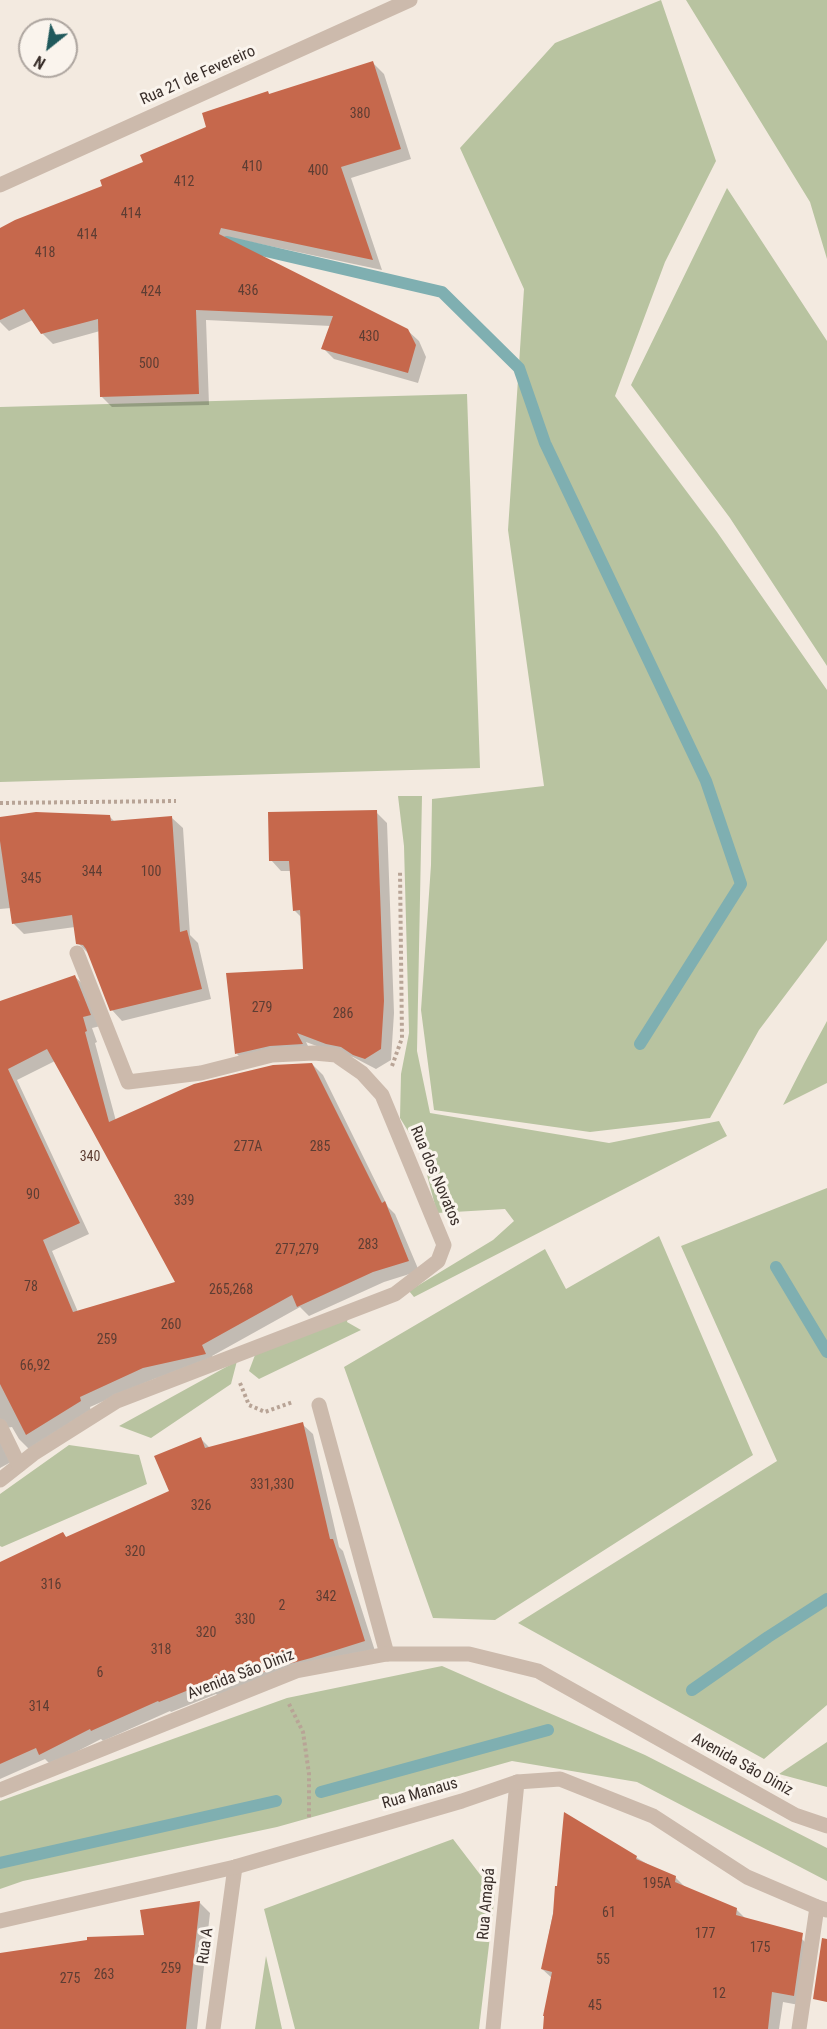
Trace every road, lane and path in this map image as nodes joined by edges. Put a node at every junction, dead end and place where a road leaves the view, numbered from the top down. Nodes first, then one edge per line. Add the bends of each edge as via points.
1 (410, 0) edge
2 (0, 185) edge
3 (176, 801) dead end
4 (0, 803) edge
5 (400, 871) dead end
6 (77, 953) dead end
7 (382, 1095) junction
8 (249, 1351) junction
9 (319, 1405) joint
10 (0, 1426) edge
11 (19, 1465) junction
12 (0, 1480) edge
13 (387, 1653) junction
14 (276, 1679) junction
15 (517, 1782) junction
16 (0, 1790) edge
17 (827, 1826) edge
18 (309, 1846) junction
19 (235, 1867) junction
20 (822, 1909) edge
21 (0, 1921) edge
22 (213, 2029) edge
23 (494, 2029) edge
24 (799, 2029) edge

1 - 2 street, Rua 21 de Fevereiro
3 - 4 path
5 - 7 path via 402,1038
6 - 7 street, Rua dos Novatos via 128,1082 201,1073 272,1055 314,1053 336,1055 362,1073
7 - 8 street, Rua dos Novatos via 444,1245 438,1261 394,1294
8 - 9 path via 240,1383 249,1405 265,1412 295,1401
8 - 11 street, Rua dos Novatos via 117,1401
9 - 13 street
10 - 11 street
11 - 12 street, Rua dos Novatos
13 - 14 street, Avenida São Diniz via 296,1671
13 - 17 street, Avenida São Diniz via 469,1653 538,1671 795,1815
14 - 16 street, Avenida São Diniz
14 - 18 path via 303,1732 309,1774
15 - 18 street, Rua Manaus
15 - 20 street, Rua Manaus via 560,1779 653,1816 747,1877
15 - 23 street, Rua Amapá
18 - 19 street, Rua Manaus
19 - 21 street, Rua Manaus
19 - 22 street, Rua A
20 - 24 street

